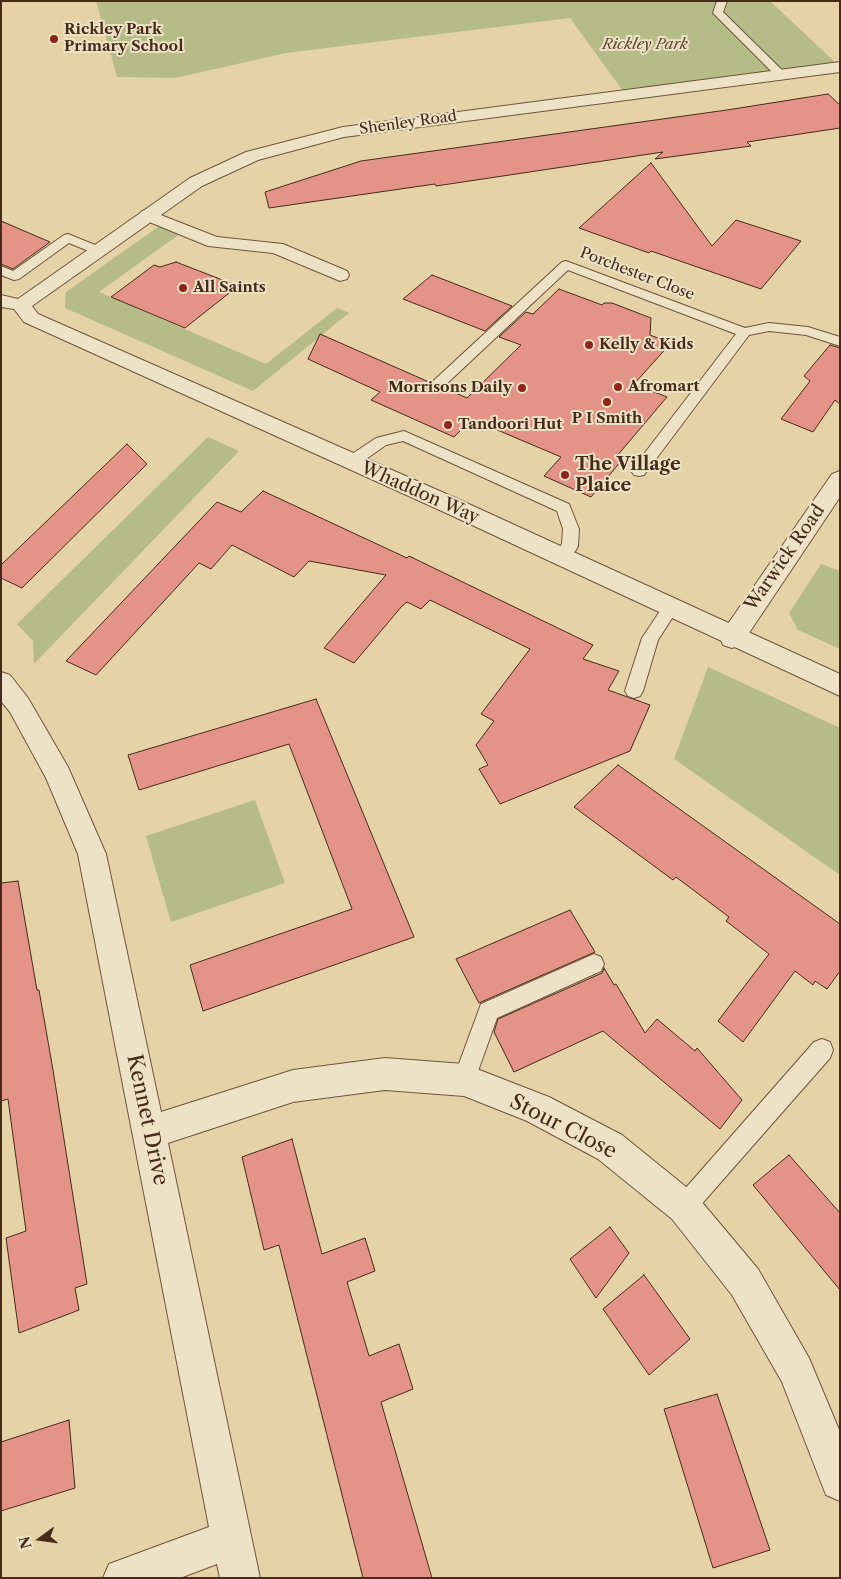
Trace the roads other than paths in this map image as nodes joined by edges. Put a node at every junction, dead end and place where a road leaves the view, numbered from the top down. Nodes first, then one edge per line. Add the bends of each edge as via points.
1 (722, 1) edge
2 (840, 67) edge
3 (781, 75) junction
4 (148, 215) junction
5 (96, 250) junction
6 (1, 270) edge
7 (340, 275) dead end
8 (11, 303) edge
9 (744, 332) junction
10 (840, 342) edge
11 (435, 387) dead end
12 (352, 462) junction
13 (639, 471) dead end
14 (840, 479) edge
15 (561, 556) junction
16 (670, 609) junction
17 (732, 638) junction
18 (1, 682) edge
19 (840, 686) edge
20 (634, 691) dead end
21 (594, 964) dead end
22 (822, 1050) dead end
23 (464, 1080) junction
24 (149, 1132) junction
25 (684, 1207) junction
26 (840, 1481) edge
27 (232, 1539) junction
28 (123, 1578) edge
29 (240, 1578) edge

1 - 3 lane via 718,13
2 - 3 street, Shenley Road
3 - 4 street, Shenley Road via 343,132 252,156 196,182
4 - 5 street, Shenley Road
4 - 7 street via 214,242 277,248
5 - 6 lane via 68,238 14,276
5 - 8 street, Shenley Road
8 - 12 street, Whaddon Way via 31,318
9 - 10 lane via 770,327 808,331
9 - 11 lane, Porchester Close via 566,265
9 - 13 lane
12 - 15 street, Whaddon Way
12 - 15 lane via 381,441 404,436 483,471 564,508 571,529 570,546
14 - 17 street, Warwick Road
15 - 16 street, Whaddon Way
16 - 17 street, Whaddon Way
16 - 20 lane via 650,638
17 - 19 street, Whaddon Way
18 - 24 street, Kennet Drive via 19,705 58,775 92,854
21 - 23 lane via 489,1011
22 - 25 lane
23 - 24 street, Stour Close via 385,1074 293,1086
23 - 25 street, Stour Close via 537,1109 610,1147
24 - 27 street, Kennet Drive
25 - 26 street, Stour Close via 744,1282 796,1371
27 - 28 street
27 - 29 street, Kennet Drive

